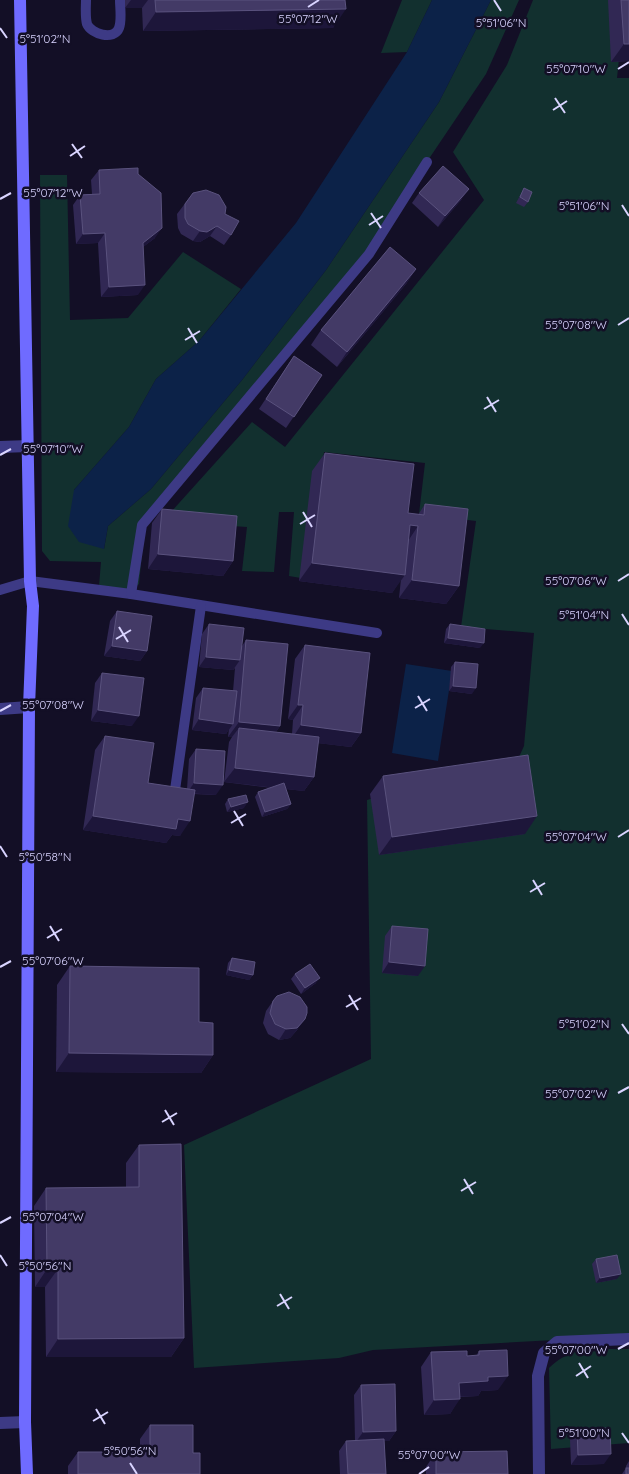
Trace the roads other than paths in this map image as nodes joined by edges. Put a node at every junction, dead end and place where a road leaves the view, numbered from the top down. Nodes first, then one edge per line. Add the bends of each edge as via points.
1 (20, 0) edge
2 (86, 0) edge
3 (120, 0) edge
4 (427, 162) dead end
5 (29, 446) junction
6 (0, 447) edge
7 (30, 581) junction
8 (0, 590) edge
9 (131, 594) junction
10 (201, 606) junction
11 (377, 634) dead end
12 (29, 707) junction
13 (0, 709) edge
14 (174, 790) edge
15 (629, 1340) edge
16 (25, 1422) junction
17 (0, 1423) edge
18 (27, 1474) edge
19 (538, 1474) edge

1 - 5 street
2 - 3 lane via 86,23 91,31 111,35 120,27
4 - 9 lane via 369,254 142,525
5 - 6 street
5 - 7 street
7 - 8 lane
7 - 9 lane
7 - 12 street via 33,606
9 - 10 lane
10 - 11 lane
10 - 14 lane
12 - 13 street
12 - 16 street
15 - 19 street via 557,1342 544,1353 538,1376
16 - 17 street
16 - 18 street

